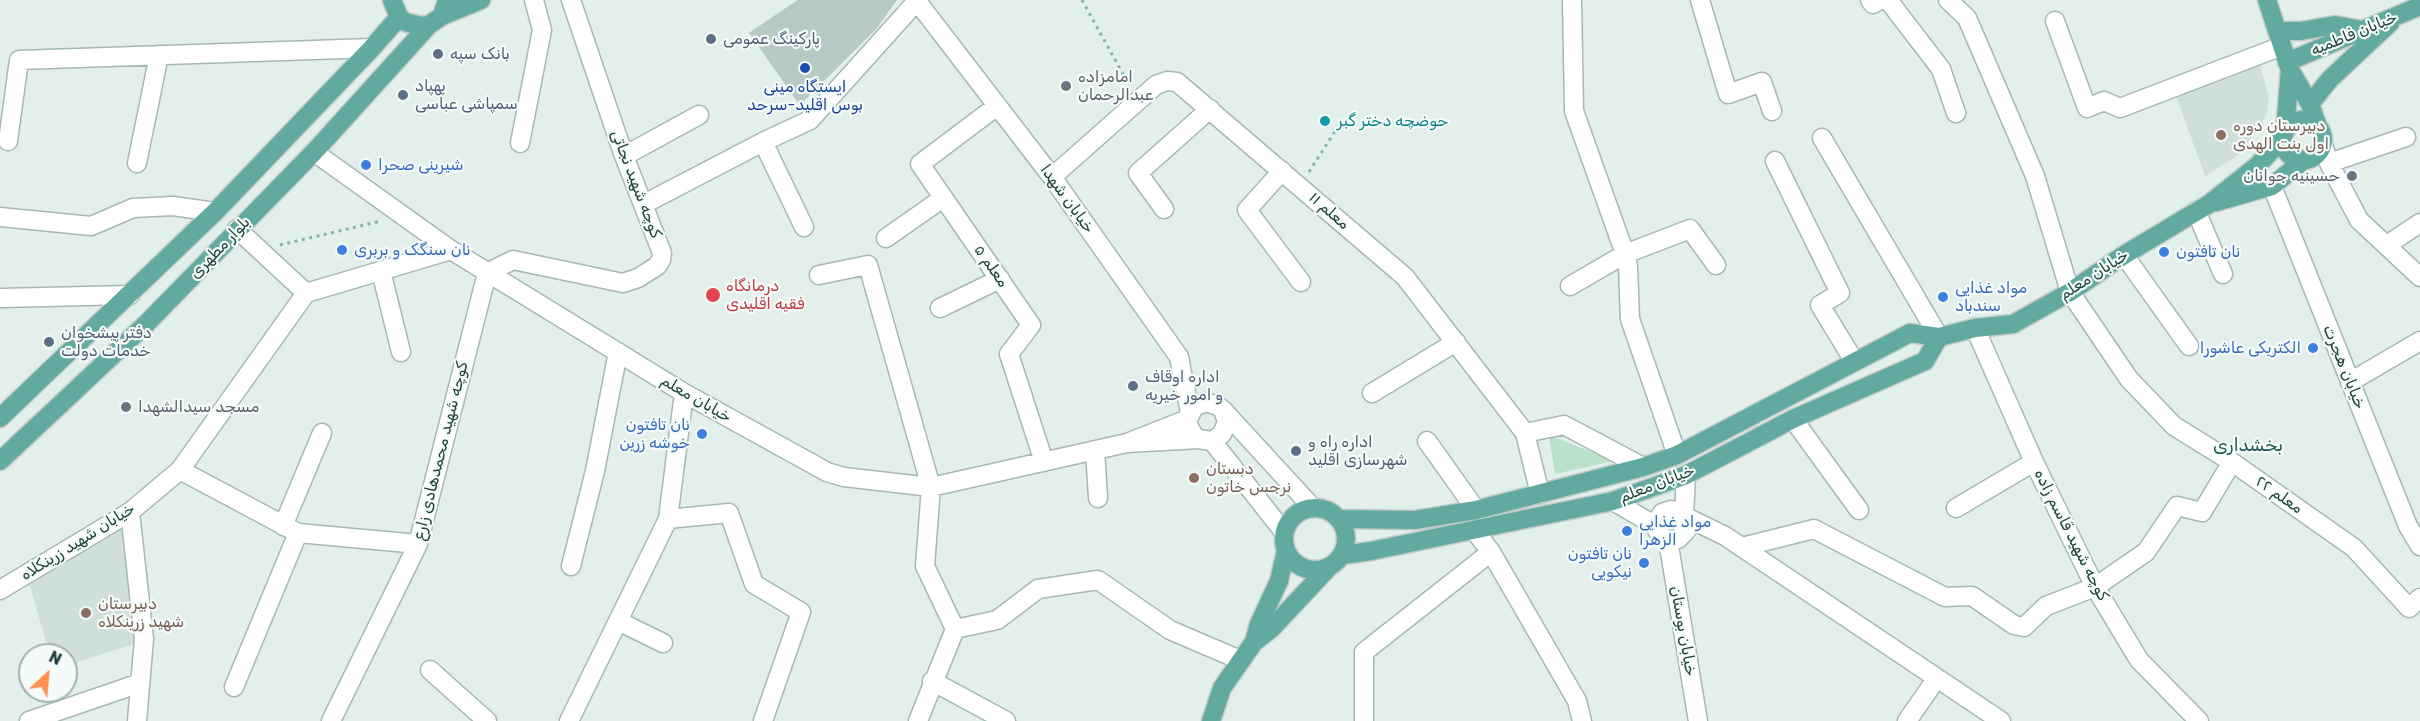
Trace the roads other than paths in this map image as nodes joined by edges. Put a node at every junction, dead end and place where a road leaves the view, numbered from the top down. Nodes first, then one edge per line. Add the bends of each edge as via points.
1 (482, 0) edge
2 (534, 0) edge
3 (571, 0) edge
4 (1572, 0) edge
5 (1700, 0) edge
6 (1870, 0) edge
7 (1880, 0) edge
8 (1888, 0) edge
9 (1948, 0) edge
10 (2267, 0) edge
11 (916, 1) edge
12 (2420, 6) edge
13 (396, 8) edge
14 (439, 14) edge
15 (2396, 18) junction
16 (2055, 21) dead end
17 (2362, 30) junction
18 (372, 48) junction
19 (2284, 52) junction
20 (159, 55) junction
21 (2310, 104) junction
22 (997, 106) junction
23 (1210, 109) junction
24 (1772, 111) dead end
25 (1956, 113) dead end
26 (699, 115) dead end
27 (2318, 127) junction
28 (2284, 135) junction
29 (2406, 137) dead end
30 (1822, 138) dead end
31 (8, 141) dead end
32 (763, 142) junction
33 (520, 143) dead end
34 (2323, 146) junction
35 (314, 152) junction
36 (624, 156) junction
37 (1775, 161) dead end
38 (2303, 161) junction
39 (137, 163) dead end
40 (2329, 163) junction
41 (2257, 166) junction
42 (1282, 171) junction
43 (1052, 177) junction
44 (2272, 186) junction
45 (942, 198) junction
46 (644, 204) junction
47 (2202, 207) junction
48 (1164, 209) dead end
49 (214, 212) junction
50 (0, 217) edge
51 (2420, 224) edge
52 (804, 226) dead end
53 (237, 230) junction
54 (886, 238) dead end
55 (2387, 245) junction
56 (451, 250) junction
57 (1625, 254) junction
58 (2124, 255) junction
59 (1716, 265) dead end
60 (381, 271) junction
61 (487, 273) junction
62 (2223, 274) dead end
63 (819, 275) dead end
64 (2420, 277) edge
65 (1000, 279) junction
66 (1300, 282) dead end
67 (1570, 286) dead end
68 (2070, 292) junction
69 (306, 293) junction
70 (130, 295) junction
71 (0, 298) edge
72 (940, 308) dead end
73 (1975, 328) junction
74 (1939, 337) junction
75 (2420, 341) edge
76 (1456, 342) junction
77 (2188, 346) dead end
78 (401, 352) dead end
79 (618, 352) junction
80 (1854, 361) junction
81 (2350, 382) junction
82 (684, 393) junction
83 (1372, 393) dead end
84 (1223, 410) junction
85 (1189, 416) junction
86 (0, 418) edge
87 (1793, 419) junction
88 (322, 433) dead end
89 (1526, 434) junction
90 (1205, 440) junction
91 (1427, 441) dead end
92 (1127, 443) junction
93 (1095, 450) junction
94 (1677, 455) junction
95 (0, 461) edge
96 (1044, 462) junction
97 (2034, 462) junction
98 (2232, 462) junction
99 (1643, 467) junction
100 (180, 470) junction
101 (1686, 476) junction
102 (931, 487) junction
103 (1540, 494) junction
104 (1098, 498) dead end
105 (1614, 501) junction
106 (1313, 508) junction
107 (1956, 508) dead end
108 (1476, 510) junction
109 (1859, 510) dead end
110 (130, 512) junction
111 (1684, 516) junction
112 (668, 519) junction
113 (1339, 519) junction
114 (2414, 522) edge
115 (1656, 526) junction
116 (290, 529) junction
117 (1474, 530) junction
118 (1284, 532) junction
119 (1725, 536) junction
120 (1675, 538) junction
121 (418, 544) junction
122 (2420, 546) edge
123 (1742, 548) junction
124 (1286, 552) junction
125 (1491, 552) junction
126 (1342, 555) junction
127 (571, 566) dead end
128 (1328, 568) junction
129 (2095, 587) junction
130 (0, 590) edge
131 (2420, 598) edge
132 (618, 621) junction
133 (955, 629) junction
134 (1254, 642) junction
135 (663, 644) dead end
136 (1240, 660) junction
137 (430, 670) dead end
138 (1937, 678) junction
139 (932, 681) junction
140 (140, 683) junction
141 (234, 687) dead end
142 (29, 721) edge
143 (137, 721) edge
144 (331, 721) edge
145 (487, 721) edge
146 (569, 721) edge
147 (763, 721) edge
148 (918, 721) edge
149 (1006, 721) edge
150 (1211, 721) edge
151 (1364, 721) edge
152 (1582, 721) edge
153 (1698, 721) edge
154 (1907, 721) edge
155 (2001, 721) edge
156 (2199, 721) edge

1 - 14 main road
2 - 33 street via 542,30
3 - 36 street, کوچه شهید نجاتی
4 - 57 street via 1574,111
5 - 24 street via 1728,93 1762,82
6 - 7 street via 1873,4
8 - 25 street via 1941,69
9 - 68 street, معلم ۲۲ via 1967,18 2036,176
10 - 19 main road
11 - 22 street, خیابان شهدا
11 - 32 street via 810,120
12 - 15 main road, خیابان فاطمیه
13 - 14 main road via 413,25
13 - 18 main road, بلوار مطهری
14 - 35 main road, بلوار مطهری
15 - 17 main road, خیابان فاطمیه
15 - 21 main road via 2330,79
16 - 19 street via 2087,108 2104,101 2120,108
17 - 19 main road, خیابان فاطمیه
17 - 19 main road via 2335,25 2301,31
18 - 20 street
18 - 49 main road, بلوار مطهری
19 - 21 main road
19 - 28 main road
20 - 31 street via 19,60
20 - 39 street
21 - 27 main road
22 - 43 street, خیابان شهدا
22 - 45 street, معلم ۵ via 920,164
23 - 42 street, معلم ۱۱
23 - 43 street, معلم ۱۱ via 1177,82 1156,85
23 - 48 street via 1138,173
26 - 36 street
27 - 28 main road via 2300,120
27 - 34 main road
28 - 38 main road via 2283,144 2290,156
28 - 41 main road, خیابان معلم
29 - 40 street
30 - 74 street
32 - 46 street
32 - 52 street
34 - 38 main road via 2315,156
34 - 40 street
35 - 53 main road, بلوار مطهری
35 - 56 street, خیابان معلم
36 - 46 street, کوچه شهید نجاتی
37 - 80 street via 1840,293 1820,306
38 - 44 main road, خیابان معلم
40 - 55 street via 2359,220
41 - 44 main road
41 - 47 main road, خیابان معلم
42 - 66 street via 1247,210
42 - 76 street, معلم ۱۱ via 1405,277
43 - 85 street, خیابان شهدا via 1179,357
44 - 47 main road, خیابان معلم
44 - 81 street, خیابان هجرت
45 - 54 street
45 - 65 street, معلم ۵
46 - 61 street, کوچه شهید نجاتی via 662,256 657,266 638,278 612,282 513,260
47 - 58 main road, خیابان معلم
47 - 62 street
49 - 50 street via 173,206 133,208 91,226
49 - 70 main road, بلوار مطهری
51 - 55 street
53 - 69 street
53 - 95 main road, بلوار مطهری via 146,324
55 - 64 street
56 - 60 street
56 - 61 street, خیابان معلم
57 - 59 street via 1690,229
57 - 67 street
57 - 94 street via 1630,319
58 - 68 main road, خیابان معلم
58 - 77 street
60 - 69 street
60 - 78 street
61 - 79 street, خیابان معلم
61 - 121 street, کوچه شهید محمدهادی زارع
63 - 102 street via 868,265
65 - 72 street
65 - 96 street, معلم ۵ via 1032,325 1009,354
68 - 73 main road, خیابان معلم via 2013,324
68 - 98 street, معلم ۲۲ via 2129,380 2174,426
69 - 100 street, خیابان شهید زرینکلاه
70 - 71 street
70 - 86 main road, بلوار مطهری
73 - 74 main road, خیابان معلم
73 - 97 street, کوچه شهید قاسم زاده
74 - 80 main road, خیابان معلم via 1910,333
74 - 87 main road, خیابان معلم via 1925,361
75 - 81 street
76 - 83 street
76 - 89 street, معلم ۱۱
79 - 82 street, خیابان معلم
79 - 127 street via 595,471
80 - 94 main road, خیابان معلم
81 - 114 street, خیابان هجرت
82 - 102 street, خیابان معلم via 827,472
82 - 112 street
84 - 85 street via 1206,402
84 - 90 street via 1226,429 1217,438
84 - 106 street
85 - 90 street via 1190,430
85 - 92 street, خیابان معلم
87 - 101 main road, خیابان معلم
87 - 109 street
88 - 116 street
89 - 99 street via 1564,426
89 - 103 street, معلم ۱۱
90 - 92 street, خیابان معلم
90 - 118 street
91 - 108 street
92 - 93 street, خیابان معلم
93 - 96 street, خیابان معلم
93 - 104 street
94 - 99 main road, خیابان معلم
96 - 102 street, خیابان معلم
97 - 107 street
97 - 129 street, کوچه شهید قاسم زاده
98 - 129 street via 2202,512 2177,506 2146,552
98 - 131 street, معلم ۲۲ via 2354,548 2409,608
99 - 103 main road, خیابان معلم
100 - 110 street, خیابان شهید زرینکلاه
100 - 116 street
101 - 105 main road, خیابان معلم
101 - 111 street
102 - 133 street via 925,566
103 - 108 main road, خیابان معلم
105 - 115 street
105 - 117 main road, خیابان معلم
106 - 113 main road via 1323,508
106 - 118 main road via 1291,518
108 - 113 main road, خیابان معلم via 1415,519
110 - 130 street, خیابان شهید زرینکلاه
110 - 140 street via 144,639
111 - 115 street via 1676,510 1666,510
111 - 119 street
111 - 120 street via 1687,526
112 - 132 street
112 - 147 street via 729,513 754,584 801,612
113 - 126 main road via 1346,536
114 - 122 street, خیابان هجرت
115 - 120 street via 1660,535
116 - 121 street
116 - 141 street
117 - 125 street
117 - 126 main road, خیابان معلم
118 - 124 main road
119 - 120 street
119 - 123 street
120 - 153 street, خیابان بوستان
121 - 144 street, کوچه شهید محمدهادی زارع
123 - 129 street via 1814,529 1945,597 1972,596 2018,627 2024,627 2046,606
123 - 138 street
124 - 128 main road via 1291,560 1308,570
124 - 134 main road via 1279,581
125 - 151 street via 1364,652
125 - 152 street via 1576,701
126 - 128 main road
128 - 134 main road
129 - 156 street, کوچه شهید قاسم زاده via 2139,660
132 - 135 street
132 - 146 street
133 - 136 street via 996,620 1038,589 1098,580 1170,630
133 - 139 street
134 - 136 main road
136 - 150 main road via 1222,688
137 - 145 street
138 - 154 street
138 - 155 street
139 - 148 street
139 - 149 street
140 - 142 street
140 - 143 street

